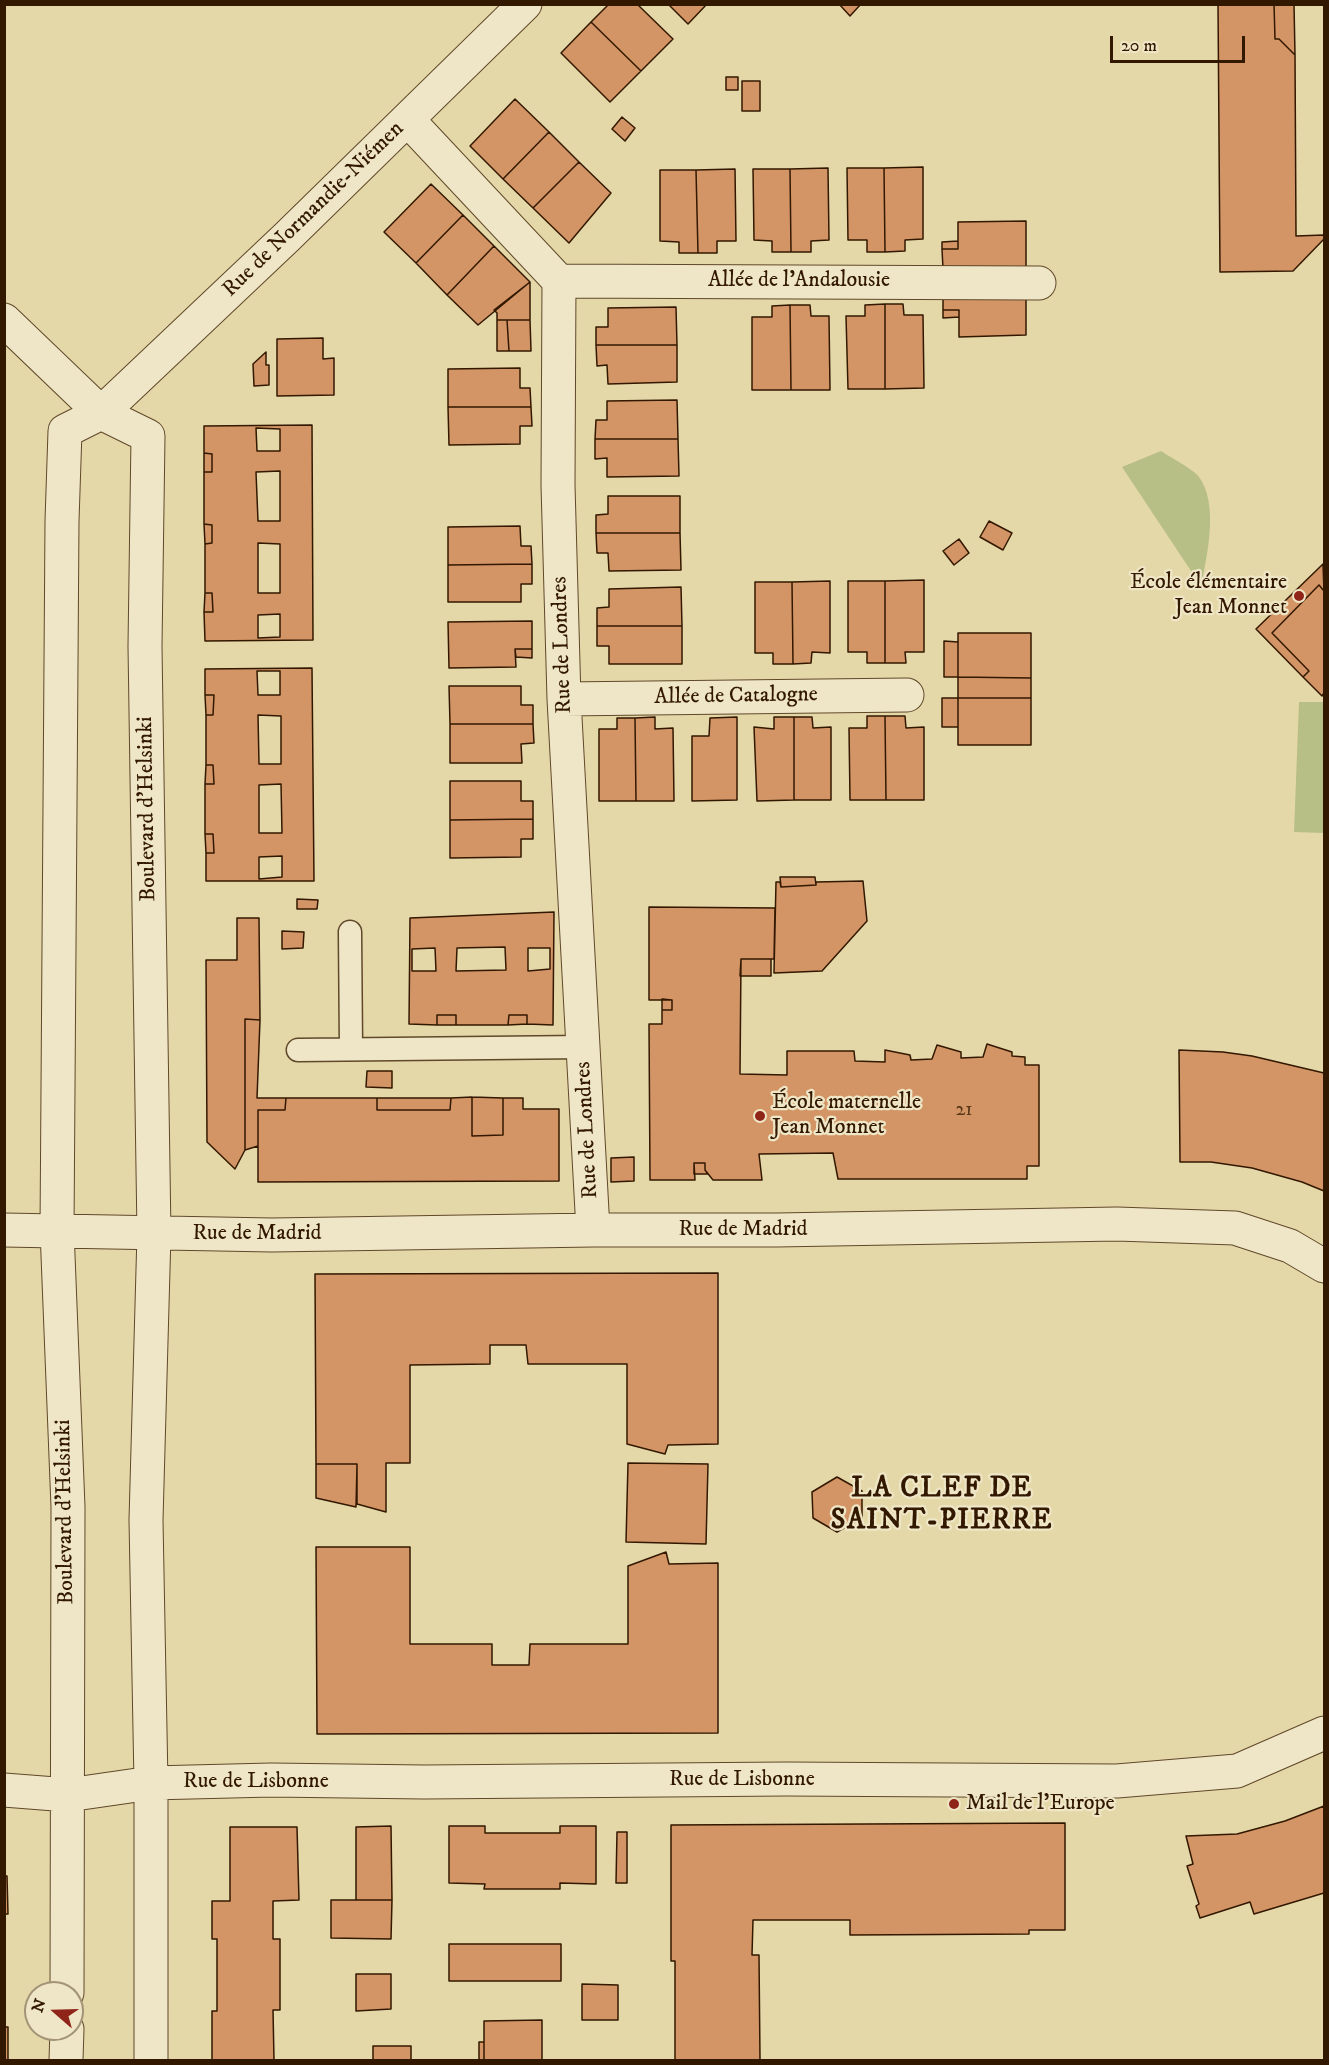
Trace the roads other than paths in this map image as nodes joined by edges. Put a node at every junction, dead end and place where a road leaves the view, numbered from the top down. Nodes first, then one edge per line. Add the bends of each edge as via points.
1 (525, 4) edge
2 (408, 120) junction
3 (559, 280) junction
4 (1039, 283) dead end
5 (4, 320) edge
6 (101, 413) junction
7 (907, 695) dead end
8 (564, 699) junction
9 (350, 932) dead end
10 (584, 1047) junction
11 (351, 1049) junction
12 (298, 1050) dead end
13 (4, 1230) edge
14 (57, 1230) junction
15 (593, 1230) junction
16 (154, 1234) junction
17 (1324, 1266) edge
18 (1324, 1733) edge
19 (151, 1783) junction
20 (4, 1790) edge
21 (68, 1795) junction
22 (67, 1981) edge
23 (66, 2041) edge
24 (66, 2061) edge
25 (151, 2061) edge

1 - 2 street, Rue de Normandie-Niémen
2 - 3 street
2 - 6 street, Rue de Normandie-Niémen
3 - 4 street, Allée de l'Andalousie
3 - 8 street, Rue de Londres via 558,484
5 - 6 street, Boulevard d'Helsinki
6 - 14 street, Boulevard d'Helsinki via 65,431
6 - 16 street, Boulevard d'Helsinki via 148,436 145,646
7 - 8 street, Allée de Catalogne
8 - 10 street, Rue de Londres
9 - 11 lane
10 - 11 lane
10 - 15 street, Rue de Londres
11 - 12 lane
13 - 14 street
14 - 16 street
14 - 21 street, Boulevard d'Helsinki via 68,1507
15 - 16 street, Rue de Madrid
15 - 17 street, Rue de Madrid via 1118,1224 1234,1228 1290,1246
16 - 19 street, Boulevard d'Helsinki via 146,1520
18 - 19 street, Rue de Lisbonne via 1237,1771 1117,1781
19 - 21 street
19 - 25 street, Boulevard d'Helsinki
20 - 21 street
21 - 22 street, Boulevard d'Helsinki
23 - 24 street

